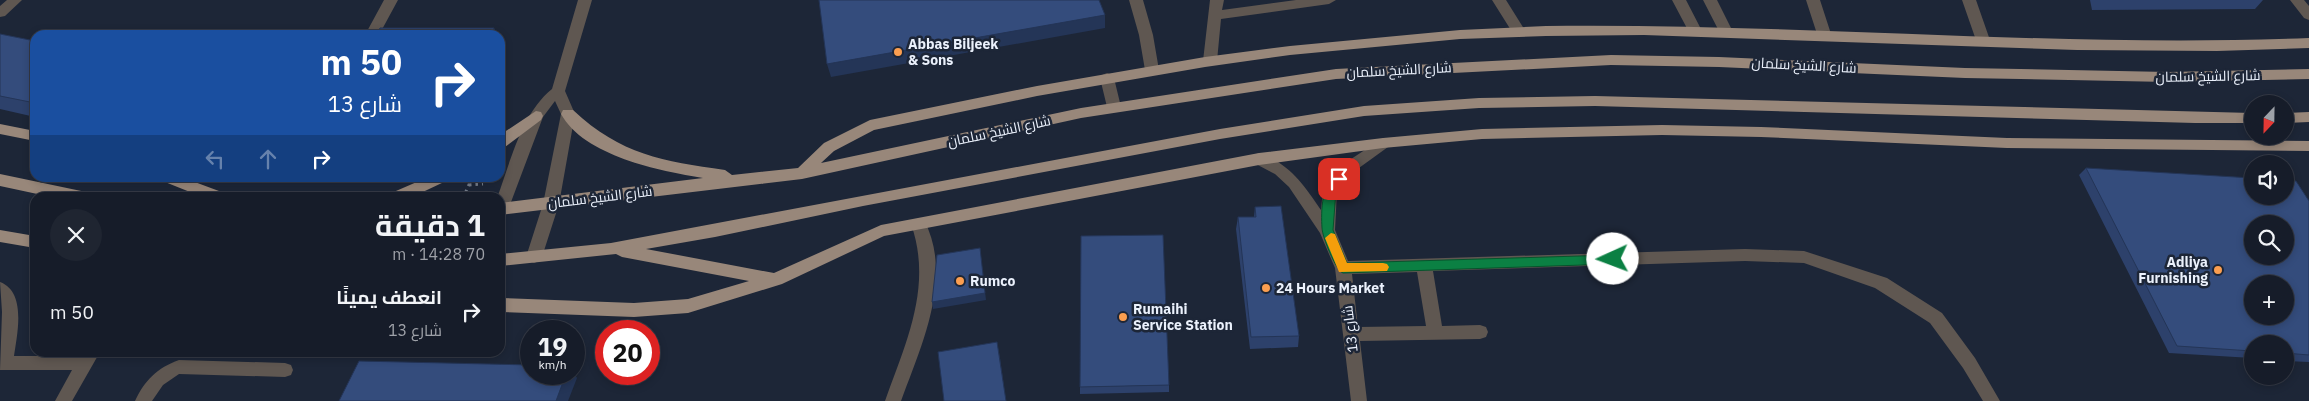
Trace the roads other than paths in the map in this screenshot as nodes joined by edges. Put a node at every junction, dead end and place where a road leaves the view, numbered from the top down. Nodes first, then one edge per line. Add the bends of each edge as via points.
1 (15, 0) edge
2 (391, 0) edge
3 (585, 0) edge
4 (1136, 0) edge
5 (1217, 0) edge
6 (1329, 0) edge
7 (1499, 0) edge
8 (1679, 0) edge
9 (1710, 0) edge
10 (1813, 0) edge
11 (1969, 0) edge
12 (2297, 0) edge
13 (0, 13) edge
14 (1216, 15) junction
15 (2309, 15) edge
16 (375, 30) edge
17 (1695, 31) junction
18 (1520, 32) junction
19 (1726, 32) junction
20 (1825, 37) junction
21 (1984, 43) junction
22 (2309, 43) edge
23 (1210, 61) junction
24 (1152, 70) junction
25 (2309, 74) edge
26 (1107, 78) junction
27 (558, 91) junction
28 (1114, 107) junction
29 (568, 114) junction
30 (536, 116) junction
31 (2244, 118) edge
32 (2294, 118) edge
33 (2309, 118) edge
34 (0, 129) edge
35 (30, 135) edge
36 (505, 138) edge
37 (1383, 143) junction
38 (2309, 146) edge
39 (1259, 158) junction
40 (802, 173) junction
41 (741, 179) junction
42 (0, 180) edge
43 (180, 182) edge
44 (430, 182) edge
45 (57, 192) edge
46 (206, 192) edge
47 (408, 192) edge
48 (505, 196) edge
49 (550, 204) junction
50 (505, 208) edge
51 (919, 224) junction
52 (1327, 230) junction
53 (0, 236) edge
54 (30, 241) edge
55 (611, 249) junction
56 (534, 257) junction
57 (505, 260) edge
58 (1424, 266) junction
59 (1343, 268) junction
60 (776, 279) junction
61 (0, 289) edge
62 (505, 305) edge
63 (1435, 332) junction
64 (1480, 332) dead end
65 (1350, 334) junction
66 (88, 358) edge
67 (3, 363) edge
68 (285, 370) dead end
69 (62, 401) edge
70 (143, 401) edge
71 (894, 401) edge
72 (1358, 401) edge
73 (1992, 401) edge

1 - 13 street
2 - 16 street
3 - 27 street
4 - 24 street
5 - 14 street
6 - 14 street
7 - 18 street
8 - 17 street
9 - 19 street
10 - 20 street
11 - 21 street
12 - 15 street
14 - 23 street
17 - 18 main road
17 - 19 main road
18 - 23 main road via 1376,40
19 - 20 main road
20 - 21 main road
21 - 22 main road via 2170,46
23 - 24 main road
24 - 26 main road
25 - 28 main road, شارع الشيخ سلمان via 2168,77 1965,73 1719,62 1582,61 1336,74
26 - 28 street
26 - 40 main road via 870,125 830,147
27 - 29 street
27 - 30 street
28 - 40 main road, شارع الشيخ سلمان
29 - 41 main road via 596,140 642,161
29 - 49 street
30 - 36 main road
30 - 48 street
31 - 55 main road via 1595,101 1479,103 1364,111 1220,134
32 - 33 main road
34 - 35 main road
37 - 38 main road via 1482,134 1662,130 2007,143
37 - 39 main road
37 - 52 street via 1347,169 1330,189
39 - 51 main road
39 - 52 street via 1294,183
40 - 41 main road, شارع الشيخ سلمان
41 - 49 main road, شارع الشيخ سلمان
42 - 45 main road
43 - 46 main road
44 - 47 main road
49 - 50 main road, شارع الشيخ سلمان
49 - 56 street
51 - 60 main road via 881,231
51 - 71 street via 927,251 928,279 922,310
52 - 59 street, شارع 13
53 - 54 main road
55 - 56 main road
55 - 60 main road
56 - 57 main road
58 - 59 street
58 - 63 street
58 - 73 street via 1745,255 1804,257 1881,284 1936,318
59 - 65 street, شارع 13
60 - 62 main road via 688,306 634,310
61 - 67 street via 9,301 11,312
63 - 64 street
63 - 65 street
65 - 72 street, شارع 13
66 - 67 street
66 - 69 street
68 - 70 street via 178,367 154,382

